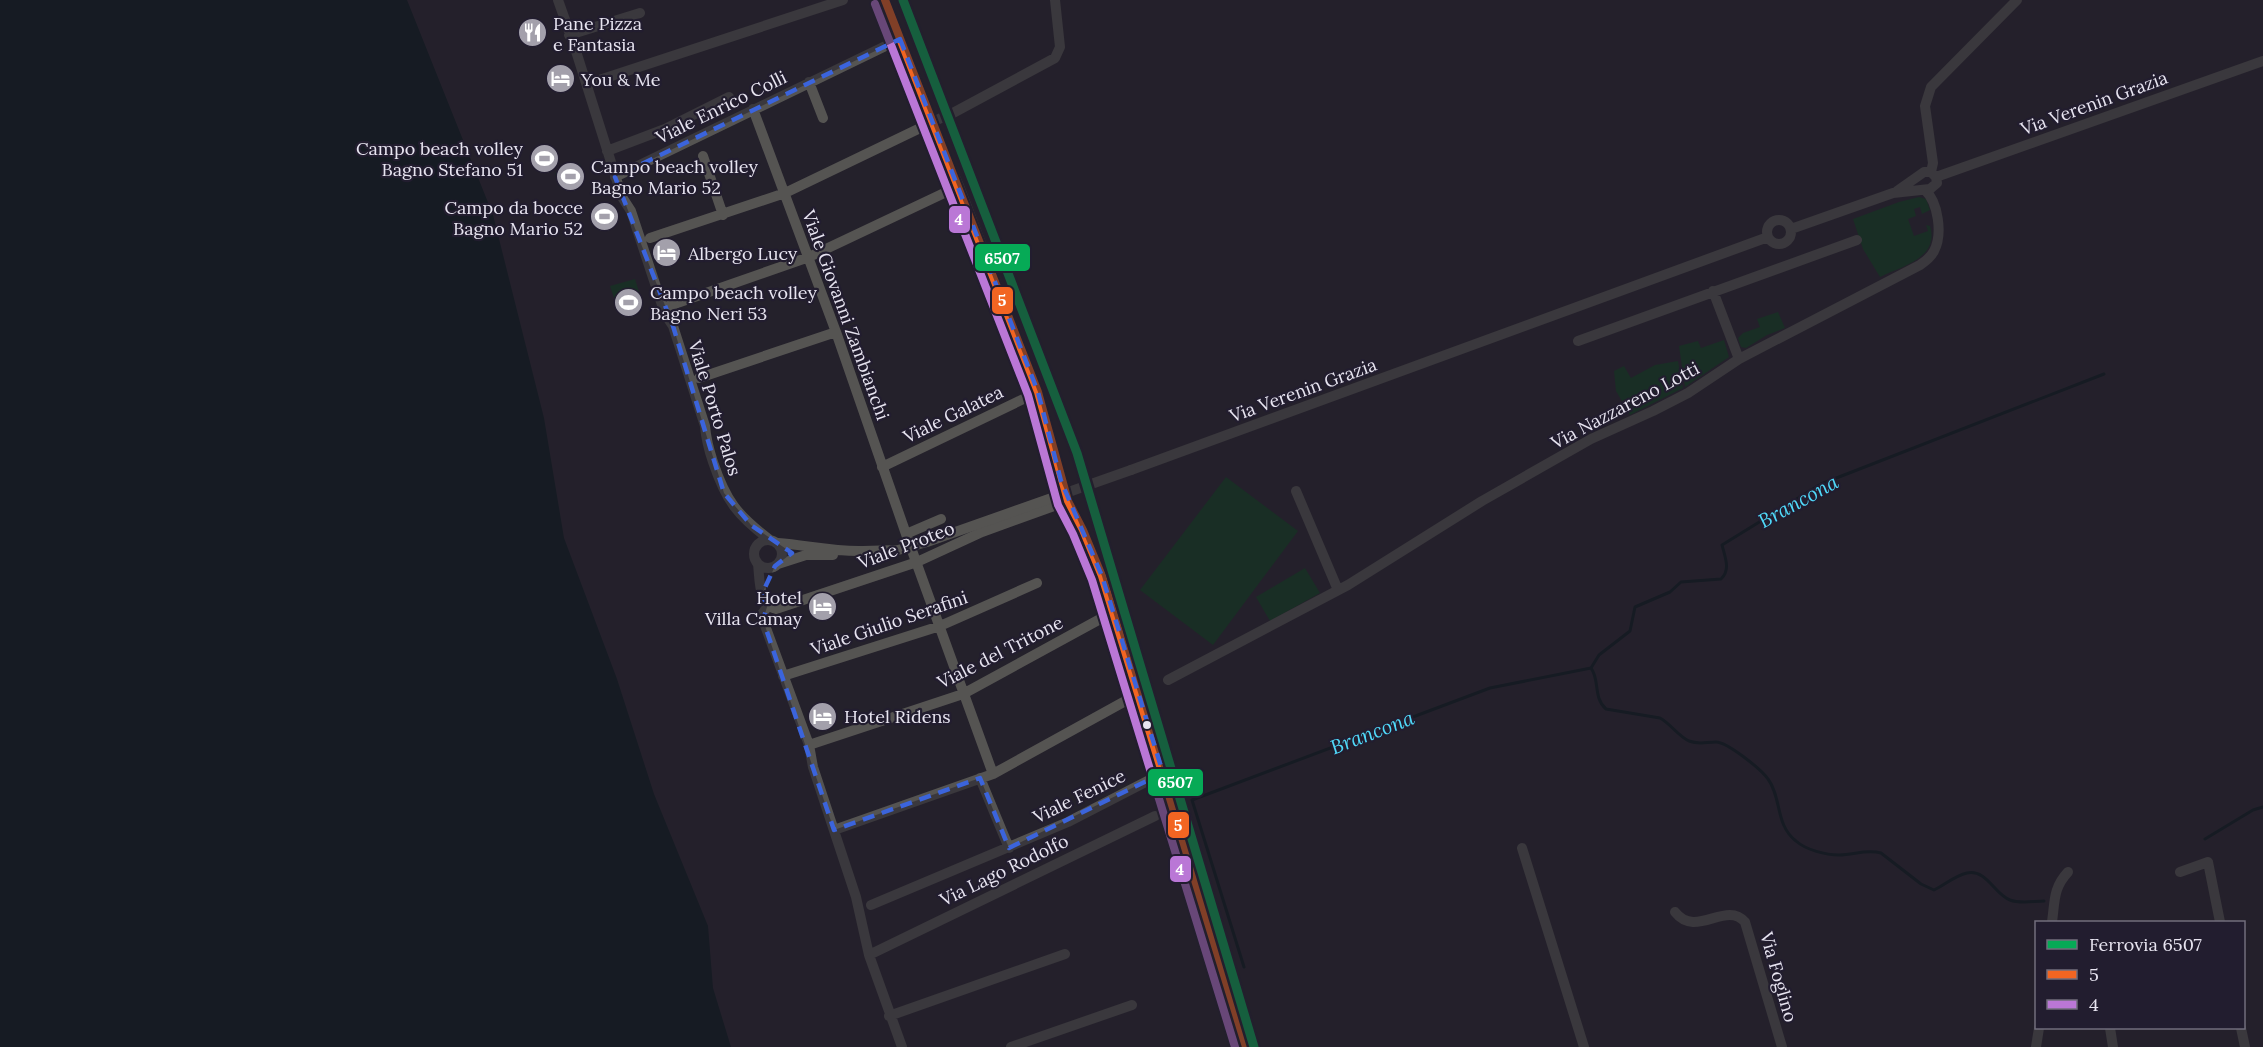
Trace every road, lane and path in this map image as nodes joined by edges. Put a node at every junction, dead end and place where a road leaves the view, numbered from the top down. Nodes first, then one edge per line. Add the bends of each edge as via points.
1 (558, 0) edge
2 (843, 0) edge
3 (885, 0) edge
4 (1055, 0) edge
5 (2017, 0) edge
6 (640, 13) dead end
7 (569, 35) junction
8 (900, 39) junction
9 (2263, 61) edge
10 (809, 82) junction
11 (587, 84) junction
12 (729, 97) dead end
13 (753, 109) junction
14 (953, 113) dead end
15 (823, 118) dead end
16 (936, 120) junction
17 (607, 151) junction
18 (703, 156) dead end
19 (615, 177) junction
20 (1935, 178) junction
21 (959, 186) junction
22 (1925, 190) junction
23 (785, 193) junction
24 (1893, 193) junction
25 (1937, 210) junction
26 (723, 215) junction
27 (1791, 230) junction
28 (1768, 237) junction
29 (650, 238) dead end
30 (1857, 240) dead end
31 (809, 257) junction
32 (1713, 291) junction
33 (663, 308) junction
34 (836, 332) junction
35 (1578, 341) dead end
36 (1739, 359) junction
37 (699, 378) dead end
38 (1038, 392) junction
39 (882, 466) junction
40 (1296, 491) dead end
41 (1068, 501) junction
42 (941, 519) dead end
43 (906, 534) junction
44 (774, 542) junction
45 (844, 552) junction
46 (917, 562) junction
47 (758, 564) junction
48 (777, 565) junction
49 (1037, 583) dead end
50 (1338, 590) junction
51 (762, 594) junction
52 (768, 606) junction
53 (1102, 618) dead end
54 (940, 626) junction
55 (783, 676) junction
56 (1168, 680) dead end
57 (963, 694) junction
58 (1138, 694) junction
59 (809, 745) junction
60 (1163, 773) junction
61 (993, 774) junction
62 (980, 778) junction
63 (1155, 816) dead end
64 (834, 830) junction
65 (1009, 848) junction
66 (1522, 848) dead end
67 (2068, 872) dead end
68 (2180, 872) dead end
69 (871, 906) dead end
70 (1675, 912) dead end
71 (2052, 918) edge
72 (2220, 921) edge
73 (1065, 954) dead end
74 (869, 955) junction
75 (1132, 1005) dead end
76 (889, 1016) junction
77 (2039, 1029) edge
78 (2110, 1029) edge
79 (2241, 1029) edge
80 (902, 1047) edge
81 (1011, 1047) edge
82 (1246, 1047) edge
83 (1584, 1047) edge
84 (1782, 1047) edge
85 (2036, 1047) edge
86 (2113, 1047) edge
87 (2245, 1047) edge

1 - 7 street, Viale Porto Palos
2 - 11 street
3 - 8 street
4 - 14 street via 1059,53
5 - 20 street via 1931,87 1925,106
6 - 7 street
7 - 11 street, Viale Porto Palos
8 - 10 street, Viale Enrico Colli
8 - 16 street
9 - 20 street, Via Verenin Grazia
10 - 13 street, Viale Enrico Colli
10 - 15 street, Viale Enrico Colli
11 - 17 street, Viale Porto Palos
12 - 17 street via 665,129
13 - 19 street, Viale Enrico Colli
13 - 23 street, Viale Giovanni Zambianchi
16 - 21 street
16 - 23 street
17 - 19 street, Viale Porto Palos
18 - 26 street
19 - 33 street, Viale Porto Palos
20 - 22 street, Via Verenin Grazia via 1930,189
20 - 24 street, Via Verenin Grazia via 1924,172
20 - 25 street, Via Nazzareno Lotti
21 - 31 street
21 - 38 street
22 - 24 street, Via Verenin Grazia
22 - 25 street
23 - 26 street
23 - 31 street, Viale Giovanni Zambianchi
24 - 27 street, Via Verenin Grazia
25 - 36 street, Via Nazzareno Lotti via 1935,250 1920,265
26 - 29 street
27 - 28 street, Via Verenin Grazia via 1783,244
27 - 28 street, Via Verenin Grazia via 1786,222 1776,220 1769,227
28 - 45 street, Via Verenin Grazia, bridge via 927,543 898,550
30 - 32 street
31 - 33 street
31 - 34 street, Viale Giovanni Zambianchi
32 - 35 street
32 - 36 street
33 - 44 street, Viale Porto Palos via 673,326 724,494 737,512
34 - 37 street
34 - 39 street, Viale Giovanni Zambianchi
36 - 50 street, Via Nazzareno Lotti via 1688,393 1591,439 1482,501
38 - 39 street, Viale Galatea
38 - 41 street
39 - 43 street, Viale Giovanni Zambianchi
40 - 50 street
41 - 46 street, Viale Proteo via 982,532
41 - 58 street via 1102,576
42 - 43 street
43 - 46 street, Viale Giovanni Zambianchi
44 - 45 street, Via Verenin Grazia
44 - 47 street via 761,542 755,548
44 - 48 street via 782,551
45 - 48 street, Via Verenin Grazia via 806,555
46 - 52 street, Viale Proteo via 776,609
46 - 54 street, Viale Giovanni Zambianchi
47 - 48 street via 766,568
47 - 51 street
48 - 51 street
49 - 54 street, Viale Giulio Serafini
50 - 56 street, Via Nazzareno Lotti
51 - 52 street
52 - 55 street via 763,620
53 - 57 street, Viale del Tritone
54 - 55 street, Viale Giulio Serafini
54 - 57 street, Viale Giovanni Zambianchi
55 - 59 street
57 - 59 street, Viale del Tritone
57 - 61 street, Viale Giovanni Zambianchi
58 - 60 street
58 - 61 street
59 - 64 street
60 - 65 street, Viale Fenice
60 - 82 street
61 - 62 street
62 - 64 street
62 - 65 street
63 - 74 street, Via Lago Rodolfo
64 - 74 street via 856,897
65 - 69 street, Viale Fenice
66 - 83 street
67 - 71 street via 2054,895
68 - 72 street via 2208,862
70 - 84 street, Via Foglino via 1689,922 1732,915 1742,918
73 - 76 street
74 - 76 street
75 - 81 street
76 - 80 street
77 - 85 street
78 - 86 street
79 - 87 street

